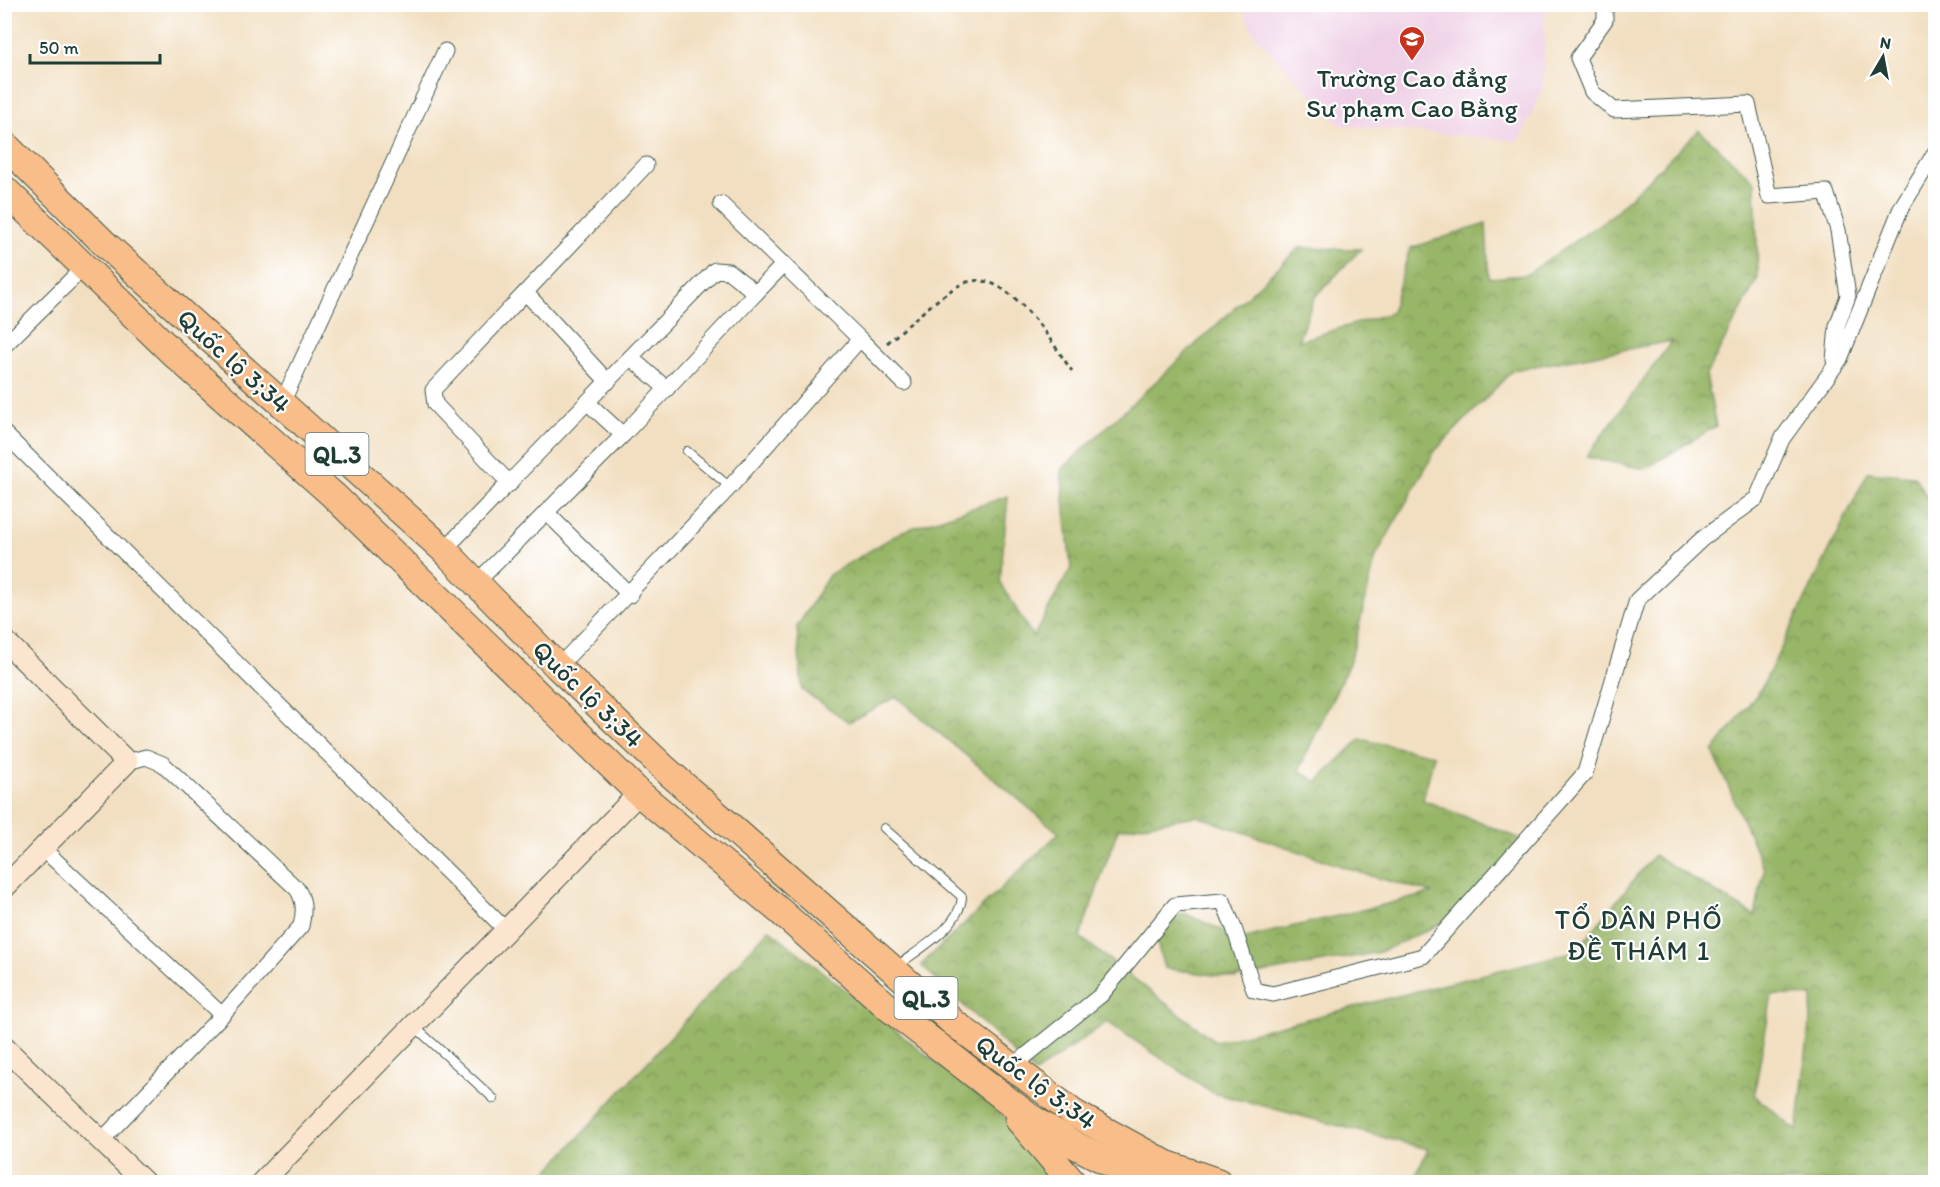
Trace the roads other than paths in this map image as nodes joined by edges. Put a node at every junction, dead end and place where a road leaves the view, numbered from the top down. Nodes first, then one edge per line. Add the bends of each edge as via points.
1 (1605, 4) edge
2 (445, 51) dead end
3 (4, 144) edge
4 (1935, 151) edge
5 (646, 165) dead end
6 (4, 189) edge
7 (721, 204) dead end
8 (784, 264) junction
9 (84, 267) junction
10 (526, 293) junction
11 (756, 293) junction
12 (860, 339) junction
13 (4, 346) edge
14 (631, 358) junction
15 (1834, 367) junction
16 (609, 382) junction
17 (904, 383) dead end
18 (667, 388) junction
19 (282, 403) junction
20 (588, 403) junction
21 (259, 430) junction
22 (4, 434) edge
23 (623, 435) junction
24 (687, 451) dead end
25 (510, 484) junction
26 (730, 487) junction
27 (546, 512) junction
28 (444, 550) junction
29 (476, 582) junction
30 (630, 595) junction
31 (4, 640) edge
32 (558, 667) junction
33 (127, 762) junction
34 (665, 769) junction
35 (639, 793) junction
36 (884, 828) dead end
37 (43, 849) junction
38 (4, 888) edge
39 (507, 931) junction
40 (894, 968) junction
41 (222, 1015) junction
42 (414, 1026) junction
43 (4, 1047) edge
44 (1012, 1067) junction
45 (991, 1087) junction
46 (494, 1099) dead end
47 (101, 1141) junction
48 (1077, 1147) junction
49 (144, 1182) edge
50 (262, 1182) edge
51 (1072, 1182) edge
52 (1107, 1182) edge
53 (1147, 1182) edge
54 (1218, 1182) edge

1 - 15 street via 1605,20 1578,58 1592,92 1614,110 1748,104 1769,196 1826,192 1838,230 1848,296 1837,326
2 - 19 street
3 - 19 highway, Quốc lộ 3;34 / QL.3 via 105,244
4 - 15 street via 1900,208
5 - 10 street
6 - 9 highway, Quốc lộ 3;34 / QL.3
7 - 8 street
8 - 11 street
8 - 12 street
9 - 13 street
9 - 21 highway, Quốc lộ 3;34 / QL.3
10 - 16 street
10 - 25 street via 436,386 433,395 435,404
11 - 14 street via 728,270 715,270
11 - 18 street
12 - 17 street
12 - 26 street
14 - 16 street
14 - 18 street
15 - 44 street via 1782,439 1757,498 1702,539 1637,600 1585,773 1423,956 1273,994 1254,990 1223,901 1175,905 1101,996
16 - 20 street
18 - 23 street
19 - 21 highway
19 - 28 highway, Quốc lộ 3;34 / QL.3
20 - 23 street
20 - 25 street
21 - 35 highway, Quốc lộ 3;34 / QL.3 via 333,495
22 - 39 street
23 - 27 street
24 - 26 lane
25 - 28 street
26 - 30 street
27 - 29 street
27 - 30 street
28 - 29 highway, Quốc lộ 3;34 / QL.3
29 - 32 highway, Quốc lộ 3;34 / QL.3
30 - 32 street
31 - 33 street
32 - 34 highway, Quốc lộ 3;34 / QL.3
33 - 37 street
33 - 41 street via 146,757 163,764 303,897 300,926
34 - 35 highway
34 - 40 highway, Quốc lộ 3;34 / QL.3
35 - 39 street
35 - 45 highway, Quốc lộ 3;34 / QL.3 via 888,1007
36 - 40 lane via 962,897 961,907 944,930
37 - 38 street
37 - 41 street
39 - 42 street
40 - 44 highway, Quốc lộ 3;34 / QL.3 via 954,1023
41 - 47 street
42 - 46 lane
42 - 50 street
43 - 47 street
44 - 48 highway
44 - 54 highway, Quốc lộ 3;34 / QL.3 via 1075,1114 1116,1138 1166,1164
45 - 48 highway, Quốc lộ 3;34 / QL.3
45 - 51 highway
47 - 49 street
48 - 52 highway
48 - 53 highway, Quốc lộ 3;34 / QL.3

